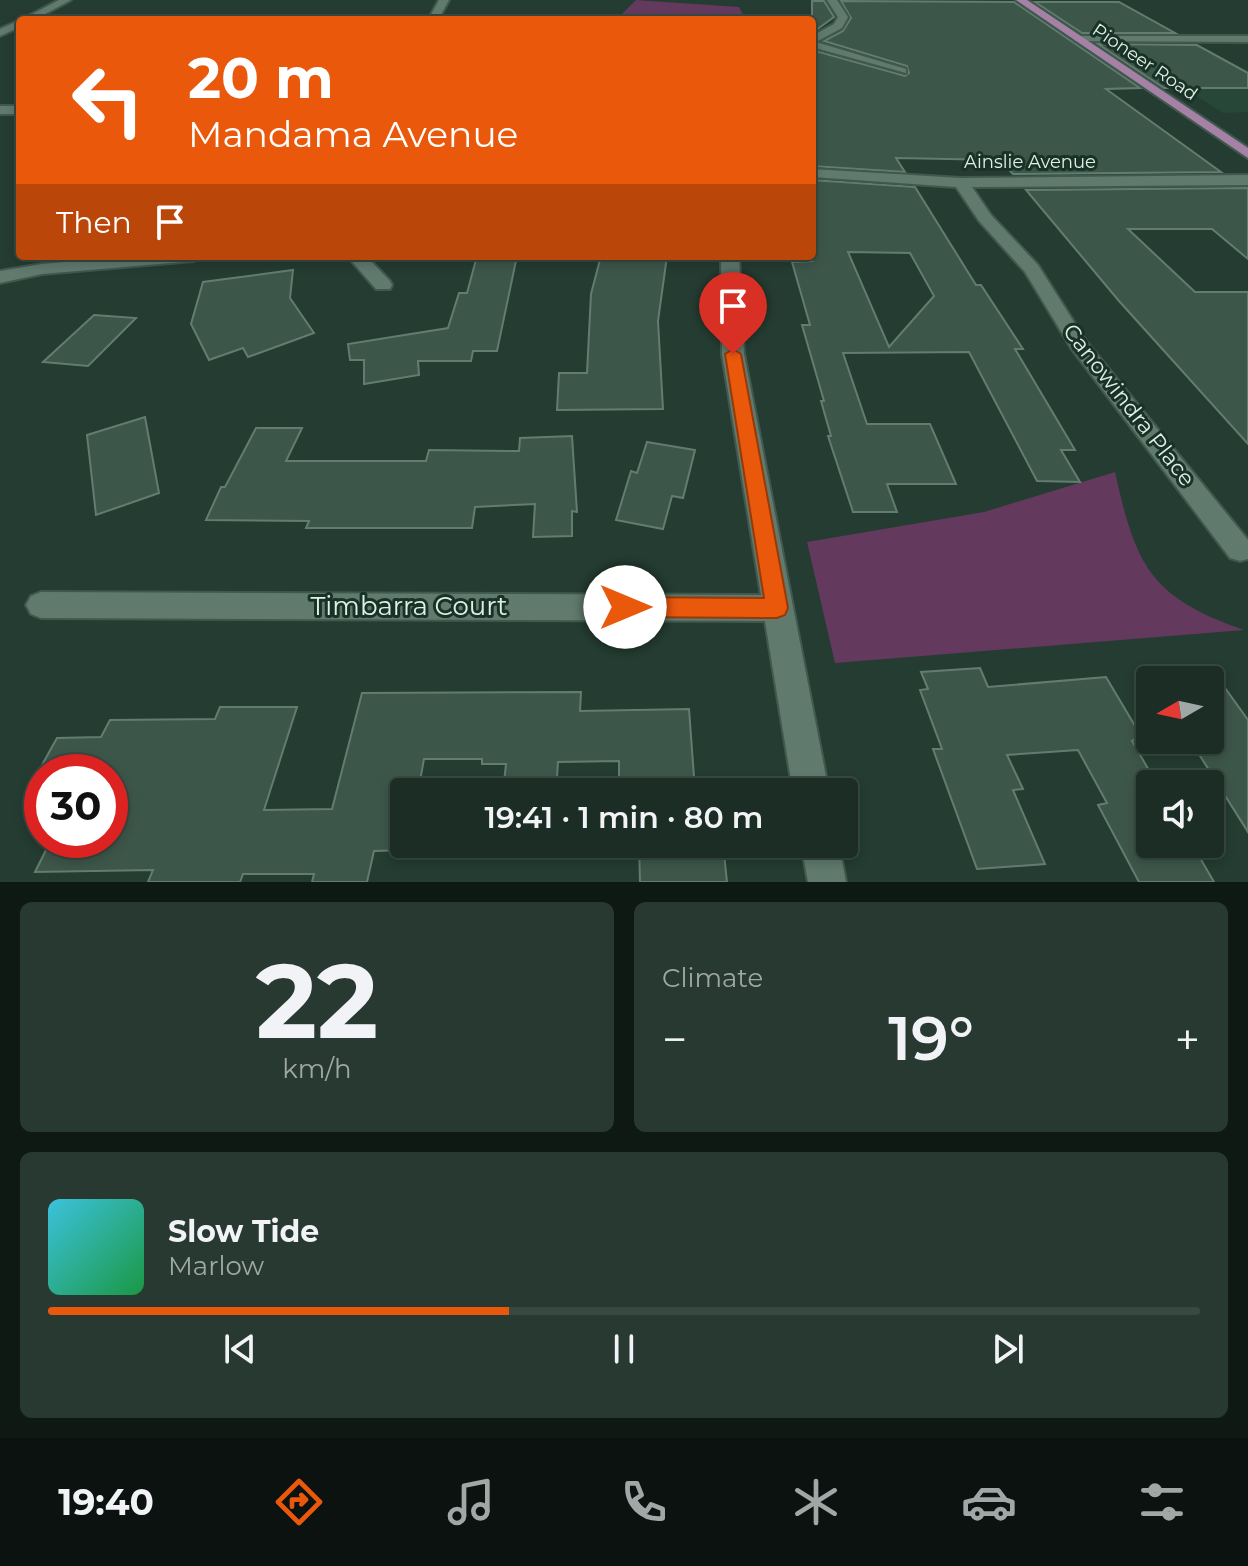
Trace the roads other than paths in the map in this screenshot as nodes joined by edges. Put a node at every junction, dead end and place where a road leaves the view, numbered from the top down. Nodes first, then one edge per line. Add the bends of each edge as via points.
1 (66, 0) edge
2 (832, 0) edge
3 (1021, 0) edge
4 (34, 16) edge
5 (1079, 39) junction
6 (1248, 39) edge
7 (816, 40) edge
8 (816, 43) edge
9 (902, 71) dead end
10 (1248, 154) edge
11 (816, 173) edge
12 (1248, 180) edge
13 (961, 183) junction
14 (147, 260) edge
15 (360, 260) edge
16 (730, 260) edge
17 (0, 277) edge
18 (383, 285) dead end
19 (1240, 550) dead end
20 (41, 605) dead end
21 (777, 608) junction
22 (808, 778) edge
23 (823, 858) edge
24 (827, 882) edge

1 - 4 street
2 - 7 street via 843,17
3 - 5 main road, Pioneer Road
5 - 6 street
5 - 10 main road, Pioneer Road
8 - 9 street
11 - 13 street, Ainslie Avenue
12 - 13 street, Ainslie Avenue
13 - 19 street, Canowindra Place via 1032,269 1078,344
14 - 17 street
15 - 18 street
16 - 21 street via 733,354
20 - 21 street, Timbarra Court
21 - 22 street
23 - 24 street

